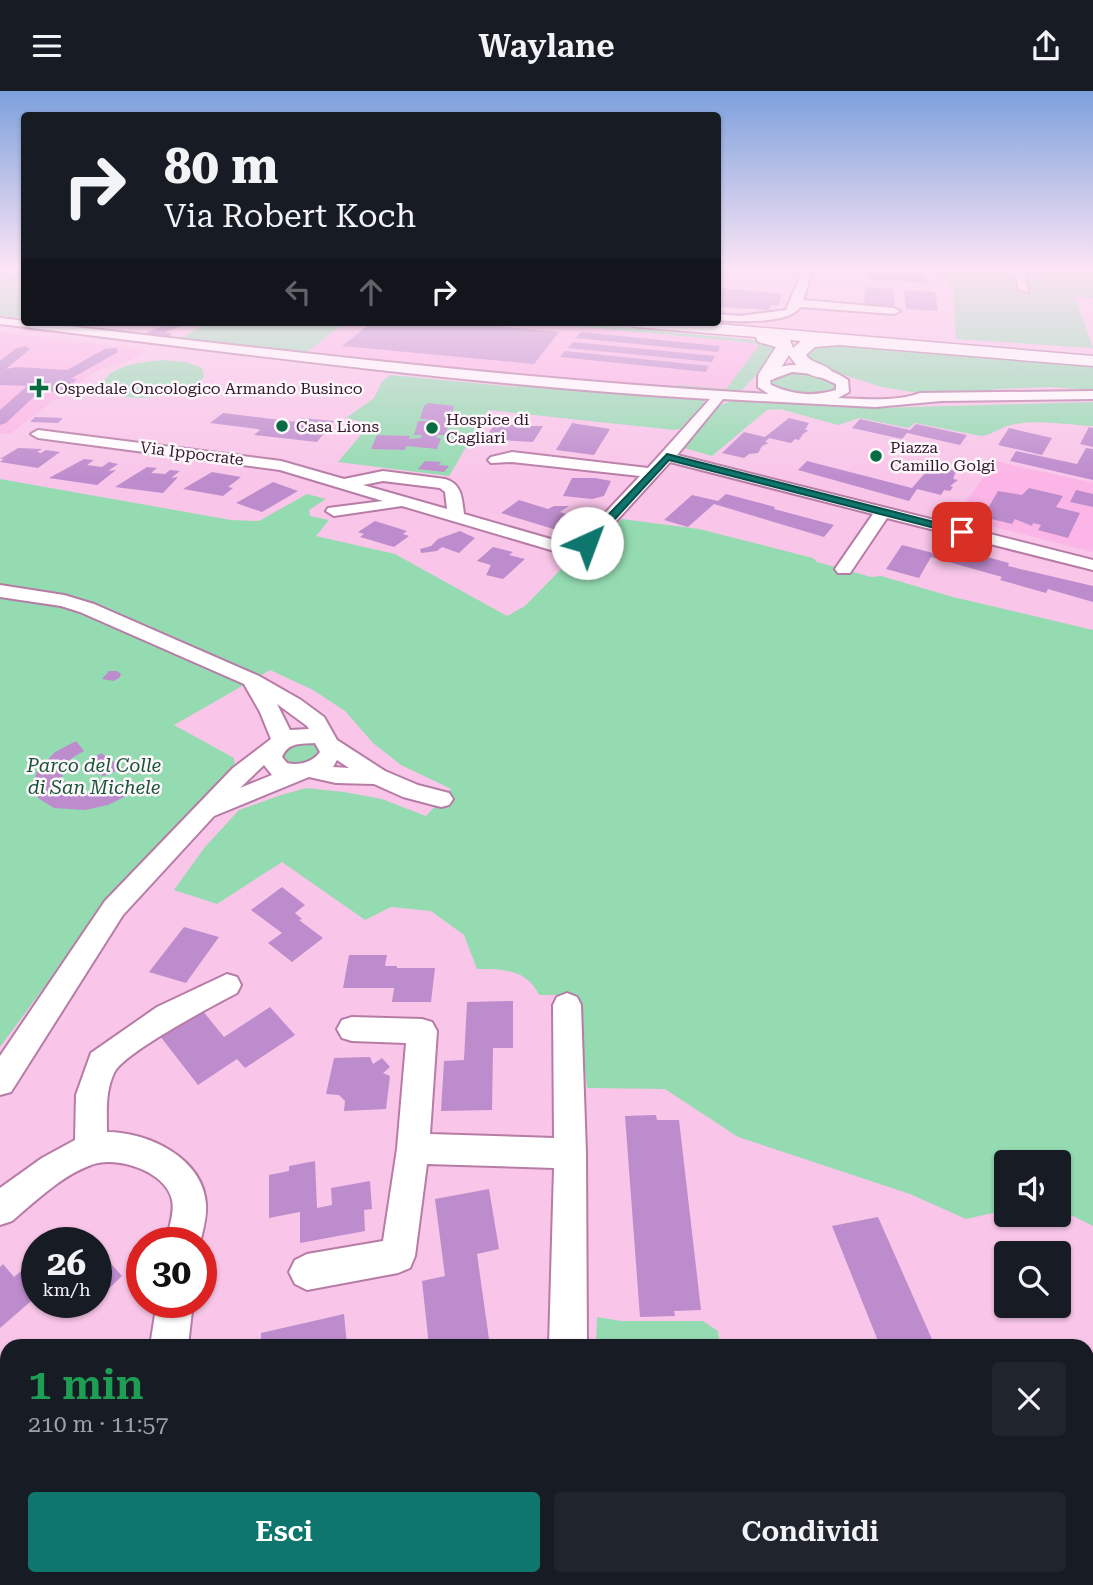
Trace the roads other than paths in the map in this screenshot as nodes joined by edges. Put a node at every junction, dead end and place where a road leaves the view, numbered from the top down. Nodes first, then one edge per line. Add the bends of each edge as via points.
1 (144, 339) edge
2 (770, 339) edge
3 (845, 339) edge
4 (890, 339) edge
5 (881, 343) junction
6 (1093, 356) edge
7 (831, 376) junction
8 (764, 379) junction
9 (857, 384) dead end
10 (879, 389) dead end
11 (720, 395) junction
12 (1093, 395) edge
13 (936, 398) junction
14 (809, 400) junction
15 (38, 435) dead end
16 (667, 457) junction
17 (496, 460) dead end
18 (651, 473) junction
19 (343, 484) junction
20 (408, 503) junction
21 (334, 511) dead end
22 (883, 512) junction
23 (456, 516) junction
24 (1093, 565) edge
25 (844, 569) dead end
26 (0, 591) edge
27 (252, 680) junction
28 (328, 743) junction
29 (277, 746) junction
30 (303, 771) junction
31 (377, 776) junction
32 (441, 799) dead end
33 (204, 813) junction
34 (227, 985) dead end
35 (568, 1005) dead end
36 (352, 1029) dead end
37 (0, 1082) edge
38 (91, 1149) junction
39 (413, 1149) junction
40 (570, 1153) junction
41 (0, 1209) edge
42 (185, 1227) edge
43 (307, 1272) dead end
44 (173, 1318) edge
45 (170, 1339) edge
46 (568, 1339) edge

1 - 11 street
2 - 8 highway via 782,342 785,350
3 - 5 highway
4 - 6 highway
5 - 6 highway
5 - 7 highway via 818,341 798,350 797,358 803,364
7 - 8 street via 786,370
7 - 9 street
7 - 14 street via 843,383 842,392
8 - 11 street via 745,393
8 - 14 street via 771,391
10 - 13 street
11 - 14 street
11 - 16 street
12 - 13 street
13 - 14 street
15 - 19 street, Via Ippocrate via 255,461
16 - 18 street
16 - 22 street
17 - 18 street via 512,457
18 - 23 street, Via Ippocrate via 582,548 567,548
19 - 20 street, Via Ippocrate
19 - 23 street, Via Ippocrate via 383,476 445,484 453,491
20 - 21 street, Via Ippocrate
20 - 23 street, Via Ippocrate
22 - 24 street
22 - 25 street
26 - 27 street via 87,608
27 - 28 street via 316,722
27 - 29 street via 271,712
28 - 29 street via 311,734
28 - 30 street via 329,758
28 - 31 street
29 - 30 street via 273,764 279,769
29 - 33 street via 249,765
30 - 31 street
30 - 33 street
31 - 32 street via 411,792
33 - 37 street via 114,908
34 - 38 street via 167,1016 102,1062 91,1095
35 - 40 street
36 - 39 street via 422,1031
38 - 41 street via 45,1173
38 - 42 street via 125,1146 145,1153 180,1180 189,1200
39 - 40 street
39 - 43 street via 398,1256
40 - 46 street
44 - 45 street

